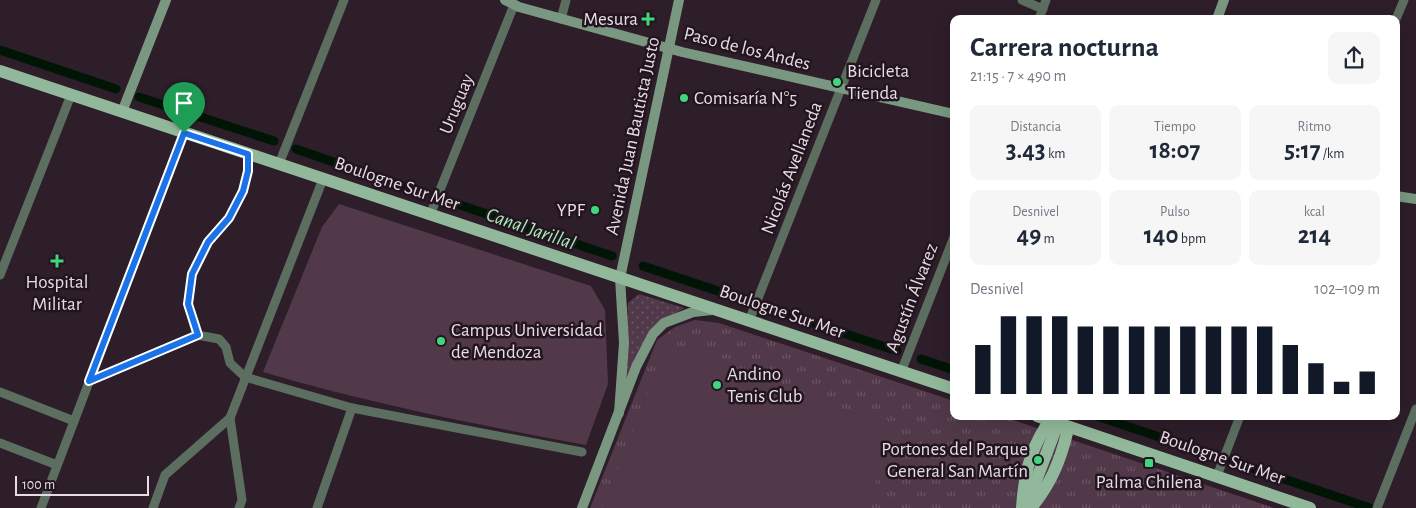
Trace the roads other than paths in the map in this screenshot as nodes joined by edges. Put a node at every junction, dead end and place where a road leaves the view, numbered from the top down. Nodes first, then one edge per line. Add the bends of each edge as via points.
1 (166, 0) edge
2 (344, 0) edge
3 (566, 0) edge
4 (679, 0) edge
5 (876, 0) edge
6 (1022, 0) edge
7 (1224, 0) edge
8 (1404, 0) edge
9 (510, 3) edge
10 (1045, 4) edge
11 (1218, 15) edge
12 (1398, 15) edge
13 (561, 19) junction
14 (669, 48) junction
15 (0, 71) edge
16 (840, 89) junction
17 (71, 95) junction
18 (122, 112) junction
19 (950, 113) edge
20 (184, 133) junction
21 (248, 154) junction
22 (279, 164) junction
23 (323, 179) junction
24 (1400, 197) edge
25 (1416, 199) edge
26 (430, 215) junction
27 (950, 247) edge
28 (0, 275) edge
29 (620, 278) junction
30 (715, 309) junction
31 (749, 321) junction
32 (198, 335) junction
33 (901, 372) junction
34 (245, 377) junction
35 (89, 381) junction
36 (950, 388) edge
37 (0, 392) edge
38 (352, 408) junction
39 (1416, 409) edge
40 (619, 412) junction
41 (230, 418) junction
42 (1060, 420) edge
43 (1238, 420) edge
44 (74, 421) junction
45 (0, 443) edge
46 (582, 452) dead end
47 (58, 466) junction
48 (1217, 476) junction
49 (41, 508) edge
50 (153, 508) edge
51 (239, 508) edge
52 (317, 508) edge
53 (582, 508) edge
54 (1024, 508) edge
55 (1031, 508) edge
56 (1310, 508) edge
57 (1378, 508) edge

1 - 18 main road
2 - 22 street
3 - 13 street
4 - 14 main road, Avenida Juan Bautista Justo
5 - 16 street, Nicolás Avellaneda
6 - 10 street
7 - 11 main road
8 - 12 street
9 - 13 main road, Paso de los Andes
9 - 26 street, Uruguay
13 - 14 main road, Paso de los Andes
14 - 16 main road, Paso de los Andes
14 - 29 main road, Avenida Juan Bautista Justo
15 - 17 main road, Boulogne Sur Mer
16 - 19 main road, Paso de los Andes
16 - 31 street, Nicolás Avellaneda
17 - 18 main road, Boulogne Sur Mer
17 - 28 street
18 - 20 main road, Boulogne Sur Mer
20 - 21 main road, Boulogne Sur Mer
20 - 35 street
21 - 22 main road, Boulogne Sur Mer
21 - 32 street via 243,191 229,218 208,242 192,274 188,304
22 - 23 main road, Boulogne Sur Mer
23 - 26 main road, Boulogne Sur Mer
23 - 34 street
24 - 25 main road
26 - 29 main road, Boulogne Sur Mer
27 - 33 street, Agustín Álvarez
29 - 30 main road, Boulogne Sur Mer
29 - 40 main road, Avenida Juan Bautista Justo via 624,343
30 - 31 main road, Boulogne Sur Mer
30 - 40 main road via 693,312 659,327 636,367
31 - 33 main road, Boulogne Sur Mer
32 - 34 street via 219,339 230,362
32 - 35 street
33 - 36 main road, Boulogne Sur Mer
34 - 38 street
34 - 41 street
35 - 44 street
37 - 44 street
38 - 46 street
38 - 52 street
39 - 57 street
40 - 53 main road
41 - 50 street via 165,475
41 - 51 street via 242,500
42 - 48 main road, Boulogne Sur Mer
42 - 54 main road
42 - 55 main road via 1067,433 1061,458 1051,481
43 - 48 street
44 - 47 street
45 - 47 street
47 - 49 street
48 - 56 main road, Boulogne Sur Mer

